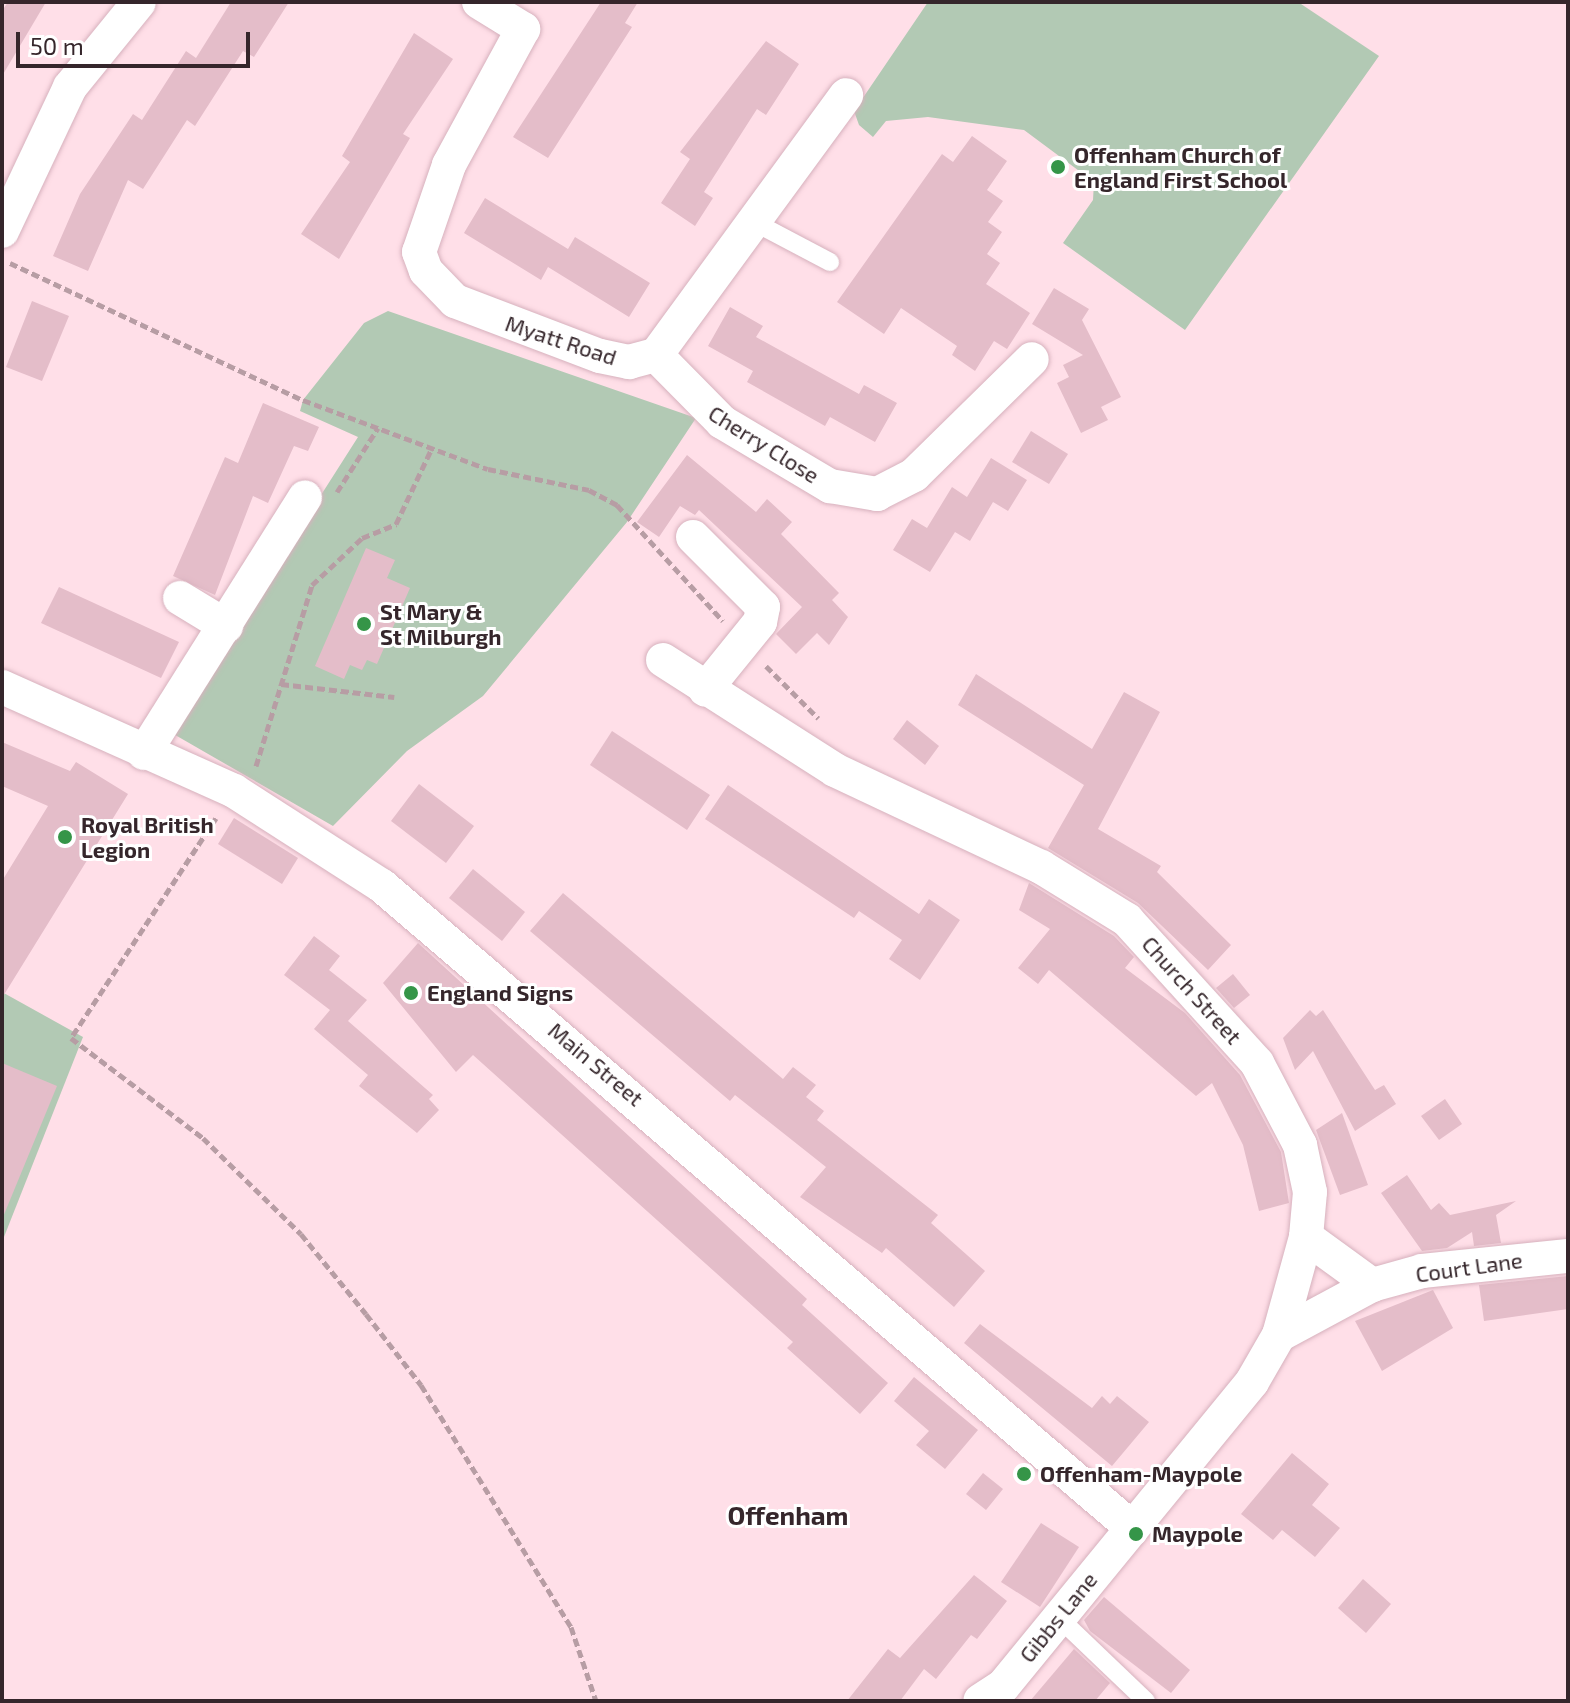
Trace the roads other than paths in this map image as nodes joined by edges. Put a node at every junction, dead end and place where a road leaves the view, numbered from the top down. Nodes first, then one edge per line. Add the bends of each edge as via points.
1 (139, 2) edge
2 (479, 2) edge
3 (531, 15) edge
4 (846, 95) dead end
5 (754, 222) junction
6 (2, 231) edge
7 (830, 262) dead end
8 (656, 355) junction
9 (1032, 359) dead end
10 (305, 497) dead end
11 (693, 537) dead end
12 (180, 598) dead end
13 (226, 626) junction
14 (663, 660) dead end
15 (2, 687) edge
16 (705, 690) junction
17 (144, 753) junction
18 (1306, 1237) junction
19 (1568, 1256) edge
20 (1372, 1285) junction
21 (1279, 1335) junction
22 (1131, 1527) junction
23 (1058, 1617) junction
24 (980, 1701) edge
25 (1146, 1701) edge

1 - 6 street via 93,54 41,145
2 - 3 street, Myatt Road
3 - 8 street, Myatt Road via 429,208 419,252 426,271 473,311 600,356 629,362
4 - 5 street
5 - 7 lane
5 - 8 street
8 - 9 street, Cherry Close via 722,422 830,486 877,494 914,475
10 - 13 street
11 - 16 street via 763,607 760,622
12 - 13 street
13 - 17 street
14 - 16 street, Church Street
15 - 17 street, Main Street
16 - 18 street, Church Street via 835,770 1041,867 1127,920 1257,1063 1282,1103 1310,1192
17 - 22 street, Main Street via 237,793 435,927
18 - 20 street
18 - 21 street, Church Street
19 - 20 street, Court Lane via 1422,1271
20 - 21 street, Court Lane
21 - 22 street, Church Street via 1252,1382
22 - 23 street, Gibbs Lane
23 - 24 street, Gibbs Lane via 1003,1686
23 - 25 lane

